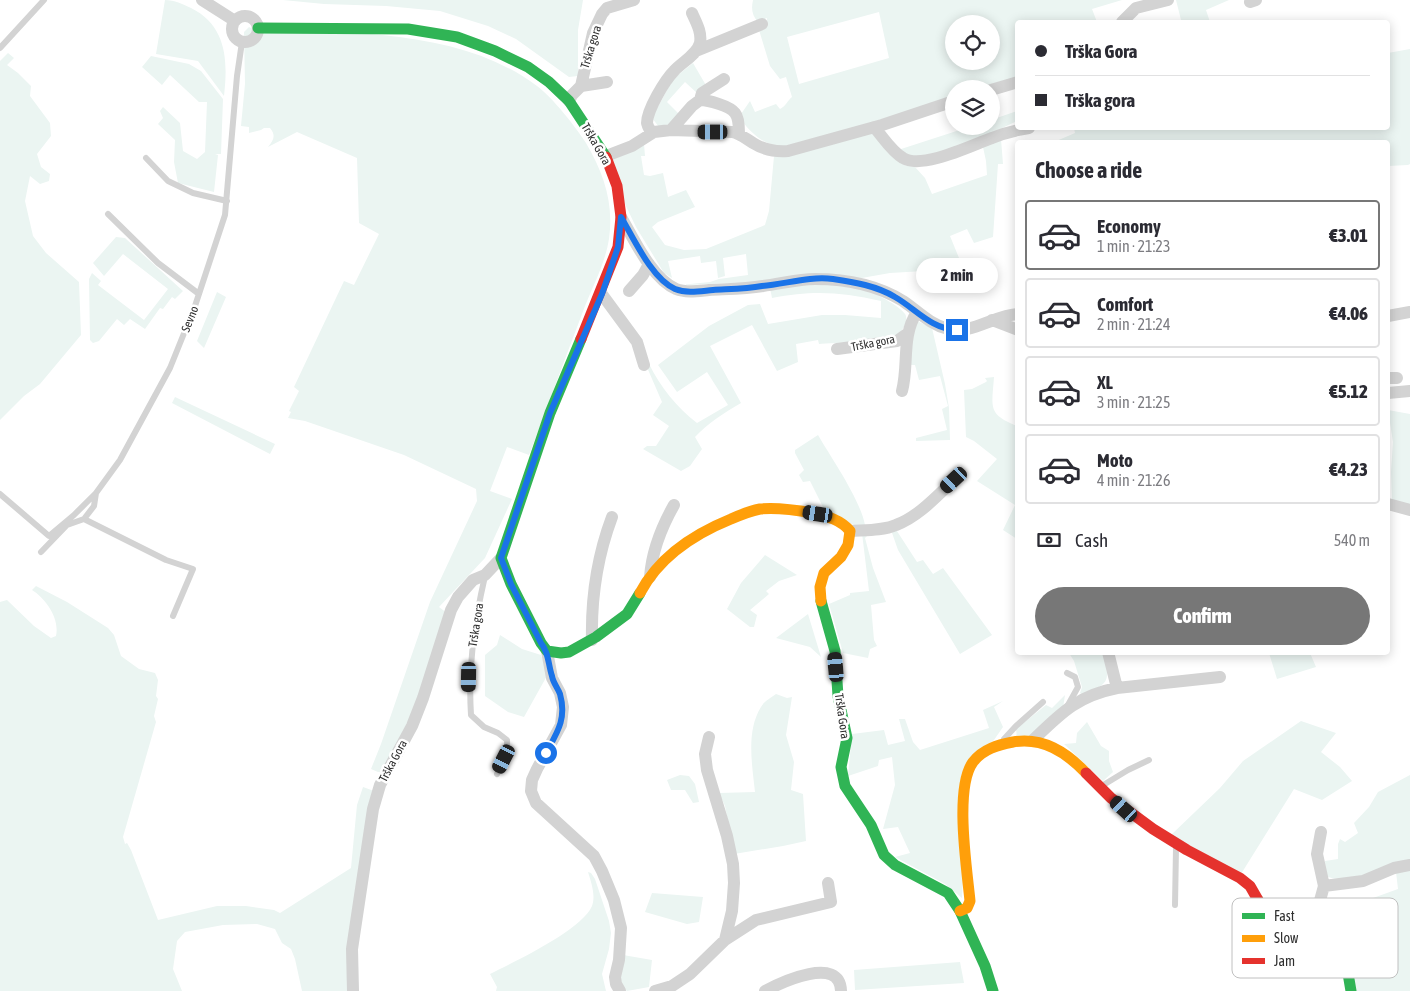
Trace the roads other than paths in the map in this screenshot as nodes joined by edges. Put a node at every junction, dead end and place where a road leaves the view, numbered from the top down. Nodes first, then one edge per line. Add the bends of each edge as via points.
1 (44, 0) edge
2 (202, 0) edge
3 (634, 0) edge
4 (1168, 0) edge
5 (692, 13) dead end
6 (1124, 20) edge
7 (235, 21) junction
8 (762, 24) dead end
9 (258, 28) junction
10 (242, 42) junction
11 (0, 48) edge
12 (696, 51) junction
13 (724, 79) dead end
14 (607, 82) dead end
15 (1015, 83) edge
16 (581, 86) junction
17 (1000, 87) edge
18 (700, 100) junction
19 (569, 101) junction
20 (945, 104) edge
21 (874, 127) junction
22 (671, 130) junction
23 (1022, 130) edge
24 (654, 132) junction
25 (738, 133) junction
26 (606, 156) junction
27 (146, 158) dead end
28 (227, 201) junction
29 (108, 214) dead end
30 (621, 217) junction
31 (650, 264) junction
32 (629, 291) dead end
33 (199, 294) junction
34 (602, 294) junction
35 (916, 312) junction
36 (1410, 312) edge
37 (1015, 315) edge
38 (1390, 316) edge
39 (992, 320) junction
40 (1015, 329) edge
41 (908, 333) junction
42 (837, 349) dead end
43 (644, 365) dead end
44 (902, 391) dead end
45 (1410, 392) edge
46 (1390, 393) edge
47 (954, 480) dead end
48 (96, 493) junction
49 (0, 494) edge
50 (674, 505) dead end
51 (1390, 505) edge
52 (1410, 510) edge
53 (612, 517) dead end
54 (84, 519) junction
55 (850, 531) junction
56 (41, 552) dead end
57 (501, 558) junction
58 (485, 575) junction
59 (650, 577) junction
60 (173, 616) dead end
61 (592, 640) junction
62 (548, 651) junction
63 (1109, 655) edge
64 (1067, 673) dead end
65 (1220, 677) dead end
66 (1117, 688) junction
67 (1043, 702) dead end
68 (1065, 709) junction
69 (709, 737) dead end
70 (1033, 740) junction
71 (999, 744) junction
72 (1150, 760) dead end
73 (497, 774) dead end
74 (1099, 787) junction
75 (1321, 832) dead end
76 (1176, 844) junction
77 (1410, 866) edge
78 (828, 883) dead end
79 (1324, 886) junction
80 (1257, 898) edge
81 (1321, 898) edge
82 (1174, 906) dead end
83 (960, 911) junction
84 (725, 940) junction
85 (1349, 978) edge
86 (353, 991) edge
87 (620, 991) edge
88 (655, 991) edge
89 (765, 991) edge
90 (841, 991) edge
91 (993, 991) edge
92 (1351, 991) edge

1 - 11 lane
2 - 7 street
3 - 16 street, Trška gora via 607,8 602,14 593,33
4 - 6 street via 1136,8
5 - 12 street via 700,31
7 - 9 street via 247,17 254,20
7 - 10 street via 233,34
8 - 12 street
9 - 10 street via 254,39
9 - 19 street, Trška Gora via 408,29 457,37 528,67
10 - 28 lane, Sevno
12 - 24 street via 664,82 647,123
13 - 18 street via 702,93
14 - 16 street, Trška gora
15 - 17 street
16 - 19 street, Trška gora
18 - 22 street
18 - 25 street via 735,112
19 - 26 street, Trška Gora
20 - 21 street
21 - 23 street via 892,149 904,159 915,162
21 - 25 street via 775,152
22 - 24 street
22 - 25 street
24 - 26 street via 632,146
26 - 30 street, Trška Gora via 617,186
27 - 28 lane via 168,181
28 - 33 lane, Sevno
29 - 33 lane via 158,263
30 - 31 street
30 - 34 street, Trška Gora via 618,247
31 - 32 street
31 - 35 street via 666,284 681,291 831,279 880,290
33 - 48 lane, Sevno via 170,368 120,460
34 - 43 street via 637,342
34 - 57 street, Trška Gora via 550,413
35 - 39 street via 929,322 949,330
35 - 41 street, Trška gora
36 - 38 street
37 - 39 street
39 - 40 street
41 - 42 street, Trška gora via 897,341
41 - 44 street, Trška gora
45 - 46 street
47 - 55 street via 896,526
48 - 49 lane via 48,536
48 - 54 lane, Sevno via 94,506
50 - 59 street via 658,537 651,559
51 - 52 street
53 - 61 street via 600,552 592,594
54 - 56 lane via 67,526
54 - 60 lane via 166,560 193,569
55 - 59 street via 847,526 818,514 763,509 717,524 687,542
55 - 83 street, Trška Gora via 848,545 824,573 820,587 835,651 838,696 847,738 841,767 845,786 871,825 884,855 896,866 948,893
57 - 58 street, Trška Gora
57 - 62 street via 511,584
58 - 73 lane, Trška gora via 472,642 469,690 471,716 507,740 506,754
58 - 86 street, Trška Gora via 473,580 451,610 412,726 380,785 373,808 353,940
59 - 61 street via 626,616
61 - 62 street via 575,650 563,653
62 - 87 street via 552,678 563,707 561,725 537,768 531,791 536,802 594,856 602,871 621,928 615,977
63 - 66 street
64 - 68 lane via 1075,678 1078,687
65 - 66 street
66 - 68 street via 1090,696
67 - 71 lane
68 - 70 street
69 - 84 street via 705,754 707,770 727,836 734,873 732,911
70 - 71 street
70 - 74 street via 1064,752
71 - 83 street via 978,757 969,768 965,784 970,900 967,908
72 - 74 lane
74 - 76 street via 1124,809
75 - 79 street via 1317,854
76 - 80 street via 1240,878 1250,886
76 - 82 lane
77 - 79 street via 1394,868 1362,881
78 - 84 street via 831,902 756,920
79 - 81 street
83 - 91 street, Trška Gora
84 - 88 street via 690,974 672,986
85 - 92 street
89 - 90 street via 800,976 826,973 836,977

